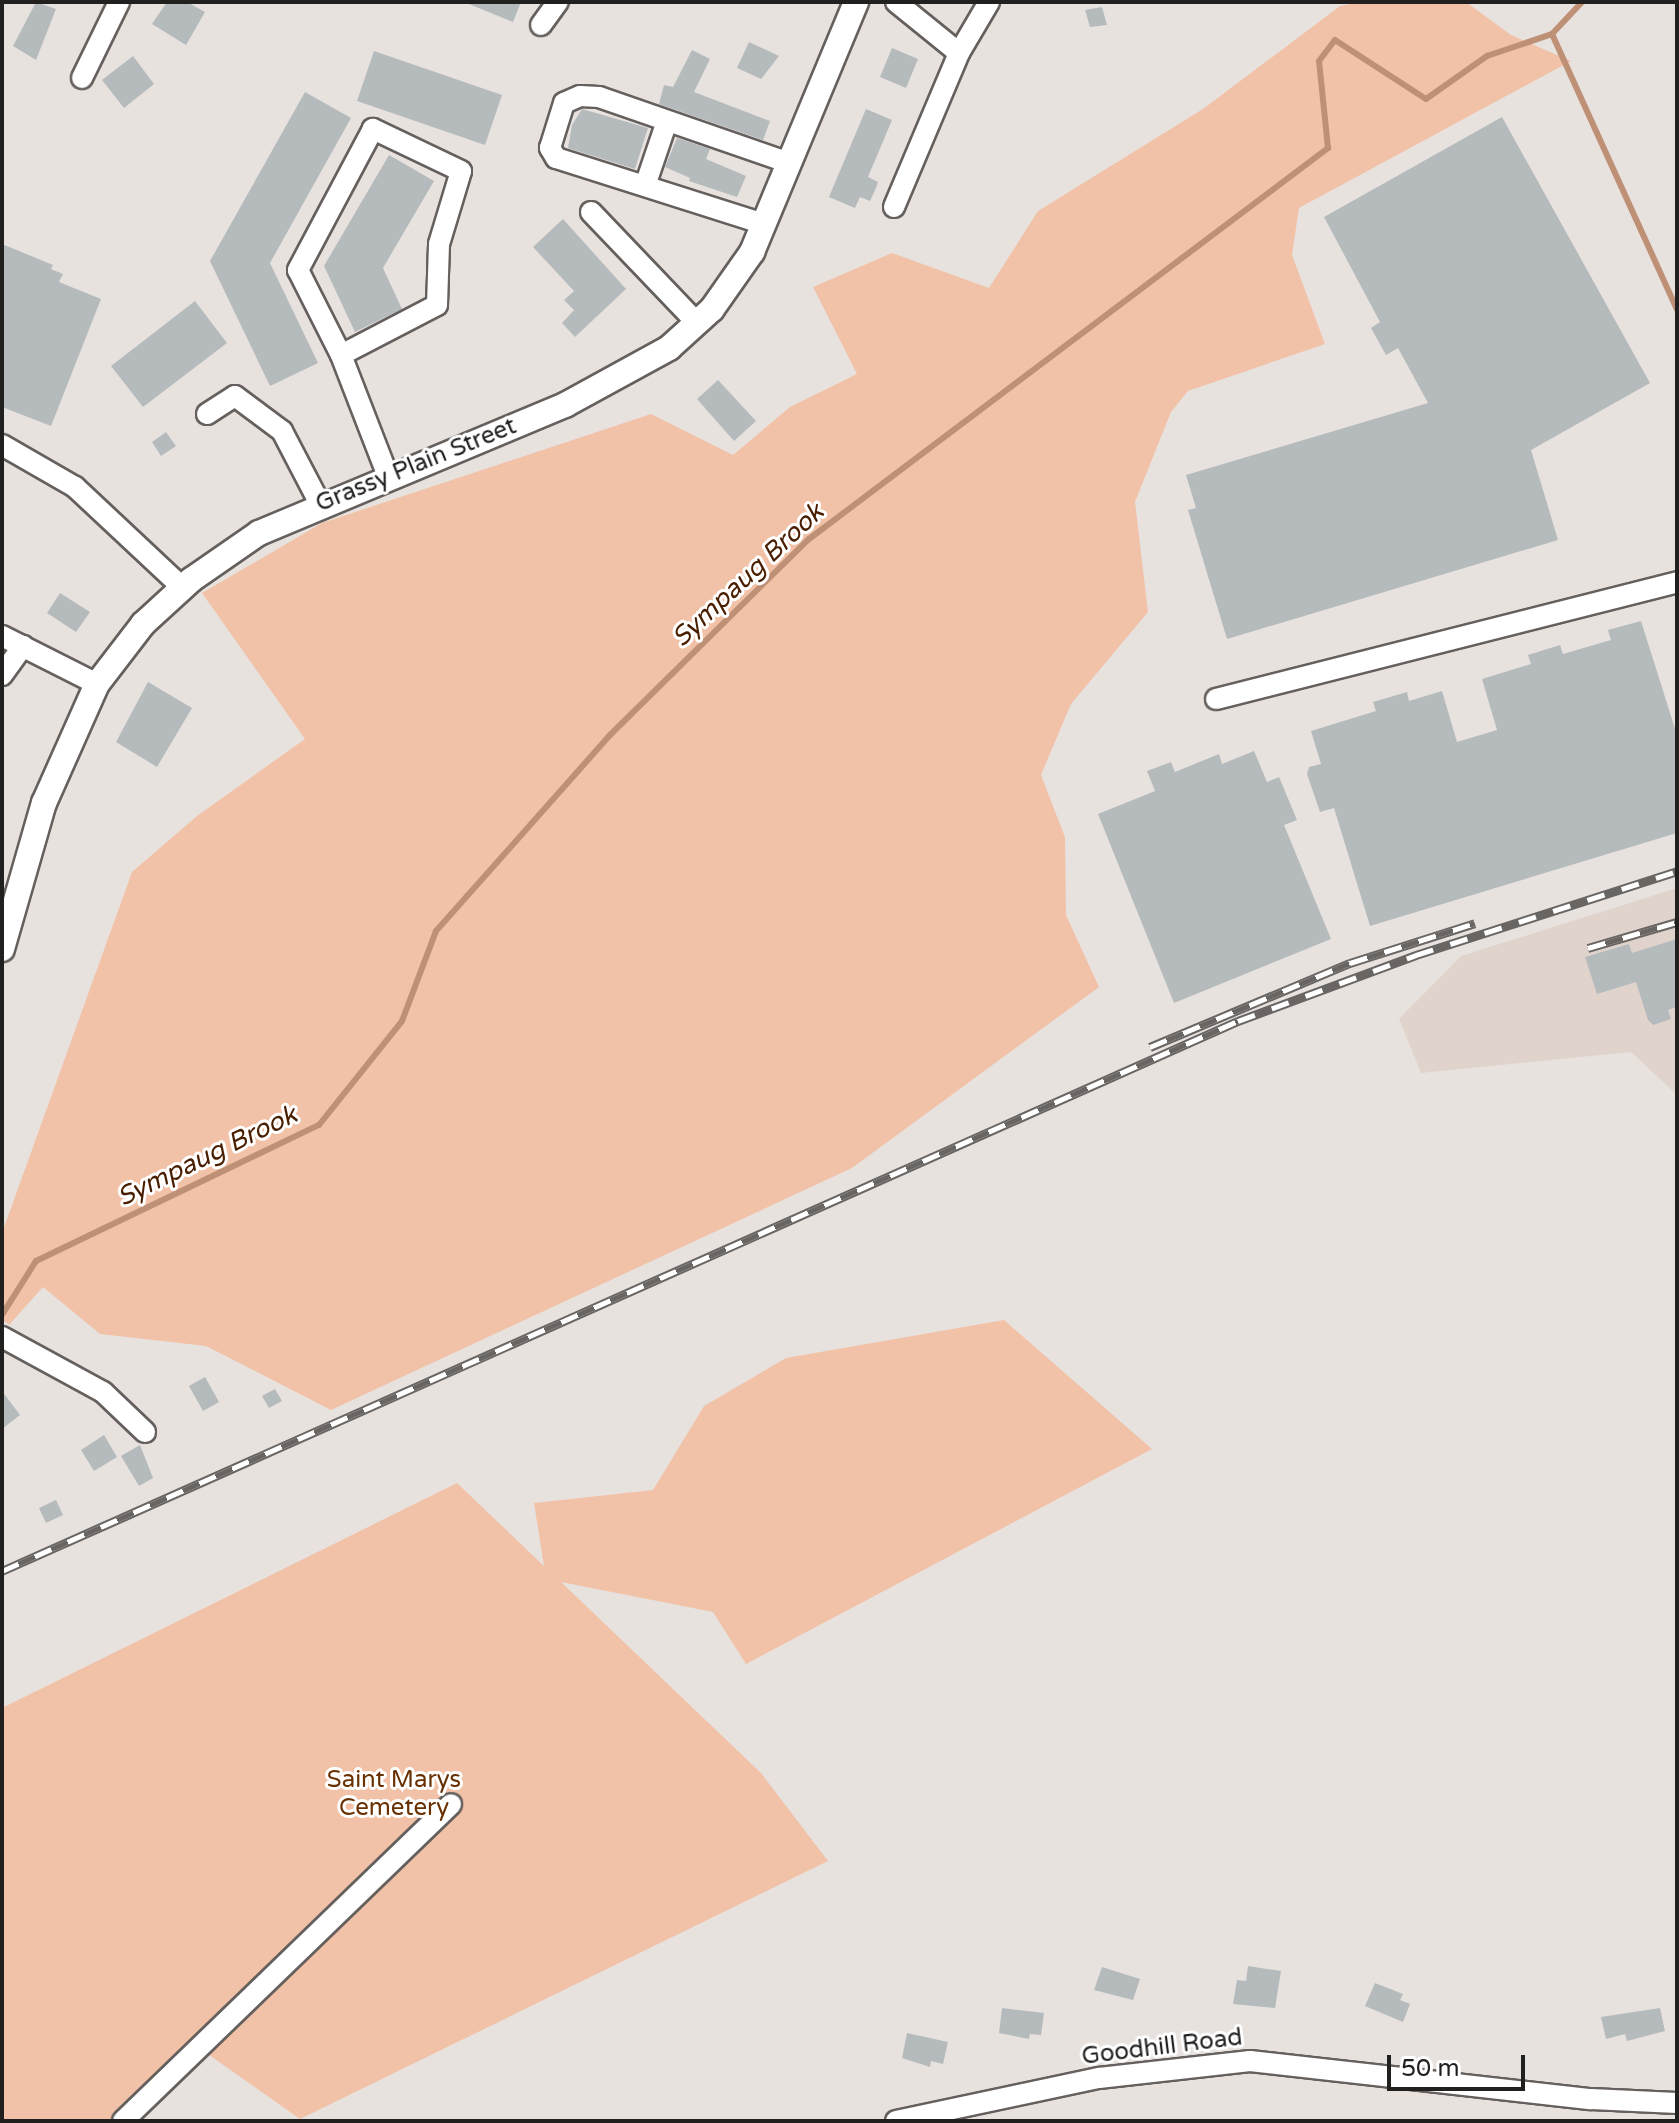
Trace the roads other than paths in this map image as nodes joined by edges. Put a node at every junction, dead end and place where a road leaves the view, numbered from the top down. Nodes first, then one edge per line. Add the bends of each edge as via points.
1 (119, 2) edge
2 (558, 2) edge
3 (856, 2) edge
4 (896, 2) edge
5 (989, 2) edge
6 (541, 25) dead end
7 (959, 53) junction
8 (82, 78) dead end
9 (667, 121) junction
10 (790, 163) junction
11 (646, 183) junction
12 (894, 207) dead end
13 (591, 212) dead end
14 (764, 224) junction
15 (697, 323) junction
16 (341, 355) junction
17 (207, 414) dead end
18 (2, 445) edge
19 (388, 476) junction
20 (320, 504) junction
21 (1677, 582) edge
22 (183, 588) junction
23 (2, 636) edge
24 (23, 646) junction
25 (2, 675) edge
26 (97, 684) junction
27 (1216, 699) dead end
28 (2, 949) edge
29 (2, 1337) edge
30 (145, 1432) dead end
31 (451, 1804) dead end
32 (1677, 2103) edge
33 (123, 2121) edge
34 (896, 2121) edge

1 - 8 street
2 - 6 street
3 - 10 main road, Grassy Plain Street
4 - 7 street
5 - 7 street
7 - 12 street
9 - 10 street
9 - 11 street
9 - 11 street via 599,97 580,96 564,103 554,128 550,148 556,158
10 - 14 main road, Grassy Plain Street
11 - 14 street
13 - 15 street
14 - 15 main road, Grassy Plain Street via 752,252
15 - 19 main road, Grassy Plain Street via 633,371 565,405
16 - 16 street via 298,270 373,129 461,171 439,244 437,305
16 - 19 street
17 - 20 street via 235,396 282,431
18 - 22 street via 75,487
19 - 20 main road, Grassy Plain Street
20 - 22 main road, Grassy Plain Street via 259,533
21 - 27 street
22 - 26 main road, Grassy Plain Street via 143,624
23 - 24 street
24 - 25 street
24 - 26 street
26 - 28 main road, Grassy Plain Street via 44,803
29 - 30 street via 103,1392
31 - 33 street
32 - 34 street, Goodhill Road via 1591,2099 1250,2061 1099,2078

